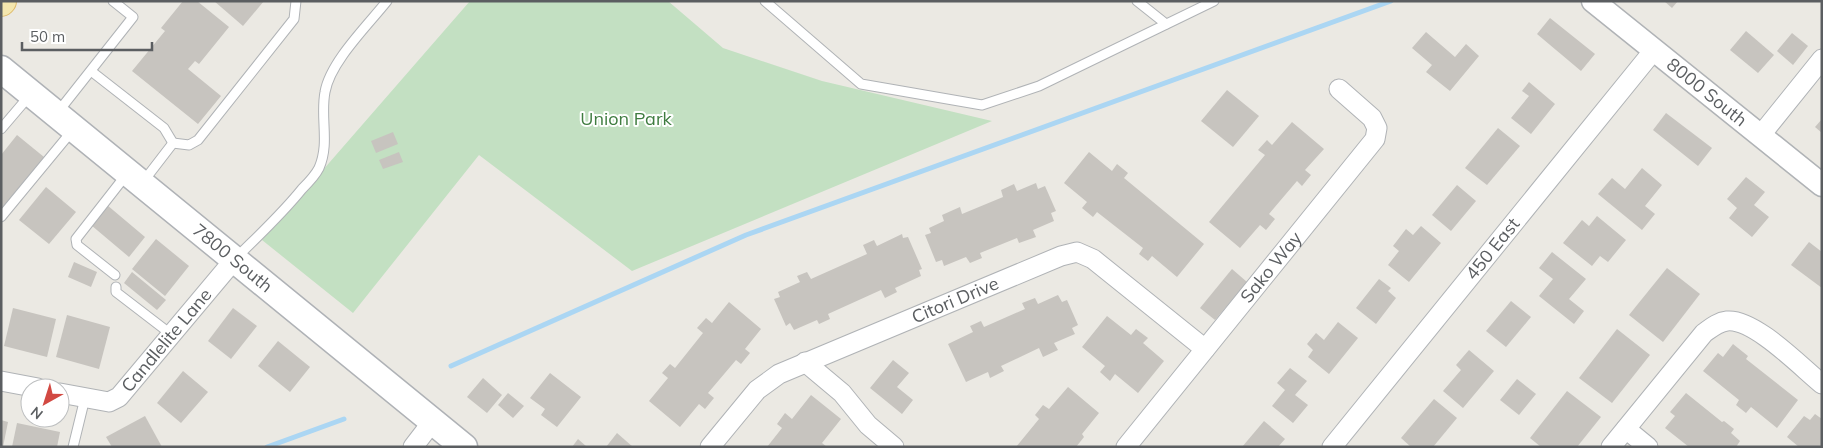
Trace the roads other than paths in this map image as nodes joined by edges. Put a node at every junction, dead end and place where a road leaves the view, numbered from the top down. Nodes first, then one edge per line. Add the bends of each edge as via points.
1 (113, 1) edge
2 (296, 1) edge
3 (387, 1) edge
4 (765, 1) edge
5 (1137, 1) edge
6 (1214, 1) edge
7 (1593, 1) edge
8 (1166, 24) junction
9 (1654, 50) junction
10 (1822, 60) edge
11 (1, 69) edge
12 (91, 71) junction
13 (1339, 88) dead end
14 (31, 94) junction
15 (65, 122) junction
16 (1, 128) edge
17 (1760, 136) junction
18 (173, 143) junction
19 (134, 178) junction
20 (1822, 185) edge
21 (1, 217) edge
22 (234, 260) junction
23 (115, 275) dead end
24 (116, 287) dead end
25 (172, 335) junction
26 (1206, 349) junction
27 (805, 362) junction
28 (1820, 379) edge
29 (1, 381) edge
30 (20, 385) edge
31 (70, 394) edge
32 (86, 398) junction
33 (433, 421) junction
34 (1626, 429) junction
35 (73, 447) edge
36 (413, 447) edge
37 (464, 447) edge
38 (710, 447) edge
39 (894, 447) edge
40 (1126, 447) edge
41 (1332, 447) edge
42 (1611, 447) edge
43 (1648, 447) edge

1 - 12 lane via 133,17
2 - 18 lane via 294,19 198,140 189,145
3 - 22 lane via 328,80 324,156 318,170 287,208
4 - 8 lane via 861,84 982,105 1039,86
5 - 8 lane
6 - 8 lane
7 - 9 street, 8000 South
9 - 17 street, 8000 South
9 - 41 street, 450 East
10 - 17 street
11 - 14 main road, 7800 South
12 - 15 lane
12 - 18 lane via 164,128
13 - 26 street, Sako Way via 1372,118 1377,128 1375,139
14 - 15 main road, 7800 South
14 - 16 lane
15 - 19 main road, 7800 South
15 - 21 lane
17 - 20 street, 8000 South
18 - 19 lane
19 - 22 main road, 7800 South
19 - 23 lane via 76,239 77,245
22 - 25 street, Candlelite Lane
22 - 33 main road, 7800 South
24 - 25 lane via 116,292
25 - 32 street, Candlelite Lane via 120,398 109,402
26 - 27 street, Citori Drive via 1092,259 1077,252
26 - 40 street, Sako Way
27 - 38 street, Citori Drive via 779,374 757,390
27 - 39 street
28 - 34 street via 1747,324 1727,321 1716,324 1704,334
29 - 30 street
31 - 32 street, Candlelite Lane
32 - 35 lane
33 - 36 street
33 - 37 main road, 7800 South
34 - 42 street
34 - 43 street

